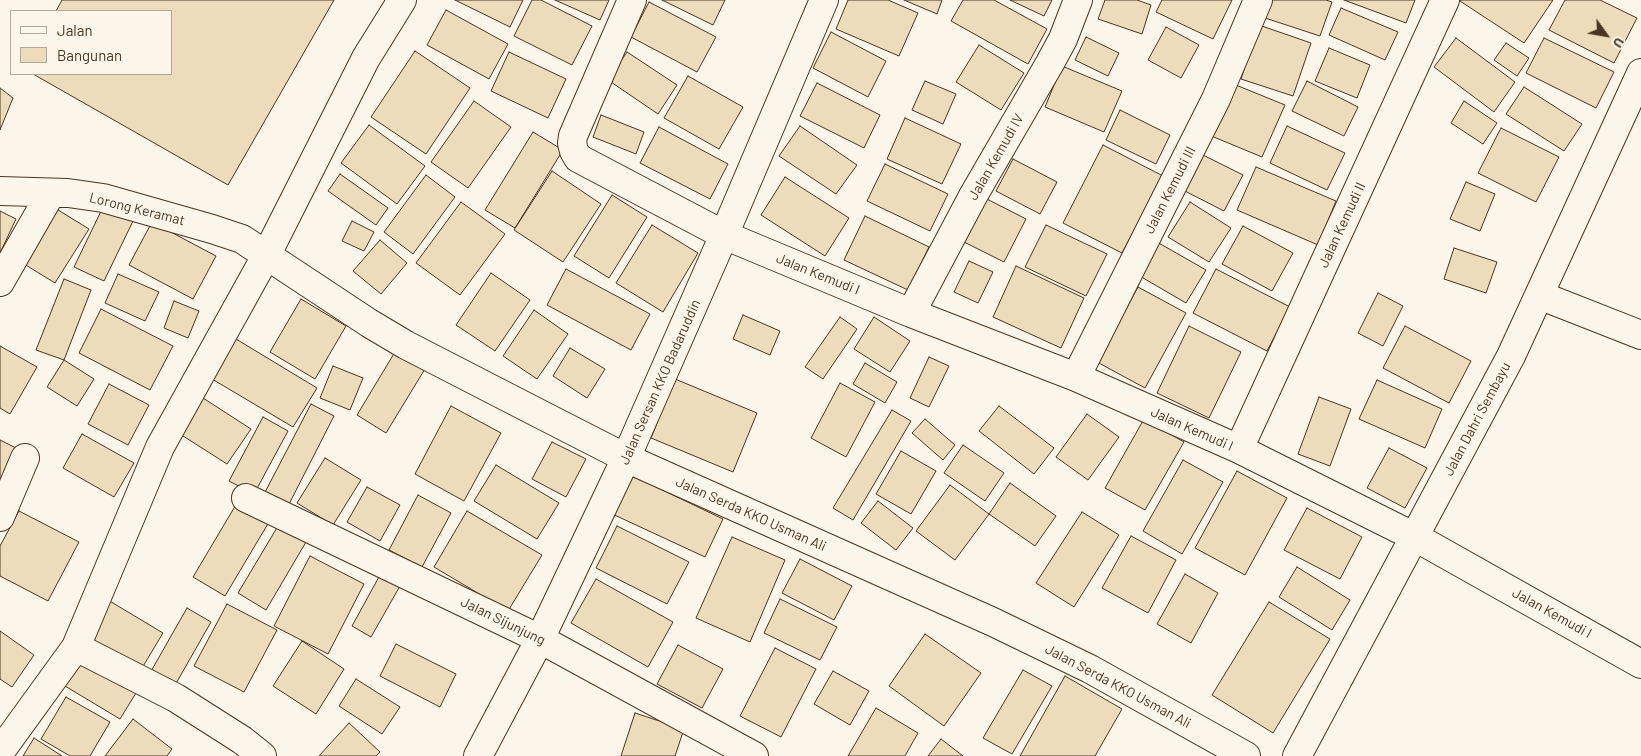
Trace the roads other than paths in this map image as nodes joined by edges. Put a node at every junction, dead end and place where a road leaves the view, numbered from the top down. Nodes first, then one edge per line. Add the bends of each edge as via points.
1 (402, 0) edge
2 (632, 0) edge
3 (824, 0) edge
4 (1078, 0) edge
5 (1258, 0) edge
6 (1445, 0) edge
7 (1641, 73) edge
8 (0, 191) edge
9 (51, 193) junction
10 (724, 235) junction
11 (266, 256) junction
12 (0, 282) edge
13 (1539, 296) junction
14 (911, 313) junction
15 (1641, 335) edge
16 (1076, 377) junction
17 (1239, 449) junction
18 (25, 458) dead end
19 (626, 458) junction
20 (246, 498) dead end
21 (0, 517) edge
22 (1415, 537) junction
23 (540, 639) junction
24 (76, 647) junction
25 (1641, 664) edge
26 (0, 752) edge
27 (262, 756) edge
28 (478, 756) edge
29 (754, 756) edge
30 (1246, 756) edge
31 (1297, 756) edge

1 - 11 street via 366,58
2 - 10 street, Jalan Kemudi I via 573,136 574,151 585,162
3 - 10 street, Jalan Sersan KKO Badaruddin
4 - 14 street, Jalan Kemudi IV via 1063,39 973,196
5 - 16 street, Jalan Kemudi III via 1216,99
6 - 17 street, Jalan Kemudi II
7 - 13 street, Jalan Dahri Sembayu
8 - 9 street, Lorong Keramat
9 - 11 street, Lorong Keramat via 103,198 132,206 242,239
9 - 12 street
10 - 14 street, Jalan Kemudi I
10 - 19 street, Jalan Sersan KKO Badaruddin
11 - 19 street, Jalan Serda KKO Usman Ali via 406,345
11 - 24 street via 160,447
13 - 15 street
13 - 22 street, Jalan Dahri Sembayu
14 - 16 street, Jalan Kemudi I
16 - 17 street, Jalan Kemudi I
17 - 22 street, Jalan Kemudi I
18 - 21 street
19 - 23 street, Jalan Sersan KKO Badaruddin
19 - 30 street, Jalan Serda KKO Usman Ali via 993,622 1090,669
20 - 23 street, Jalan Sijunjung
22 - 25 street, Jalan Kemudi I
22 - 31 street, Jalan Dahri Sembayu
23 - 28 street, Jalan Sersan KKO Badaruddin
23 - 29 street, Jalan Sijunjung
24 - 26 street
24 - 27 street via 176,698

